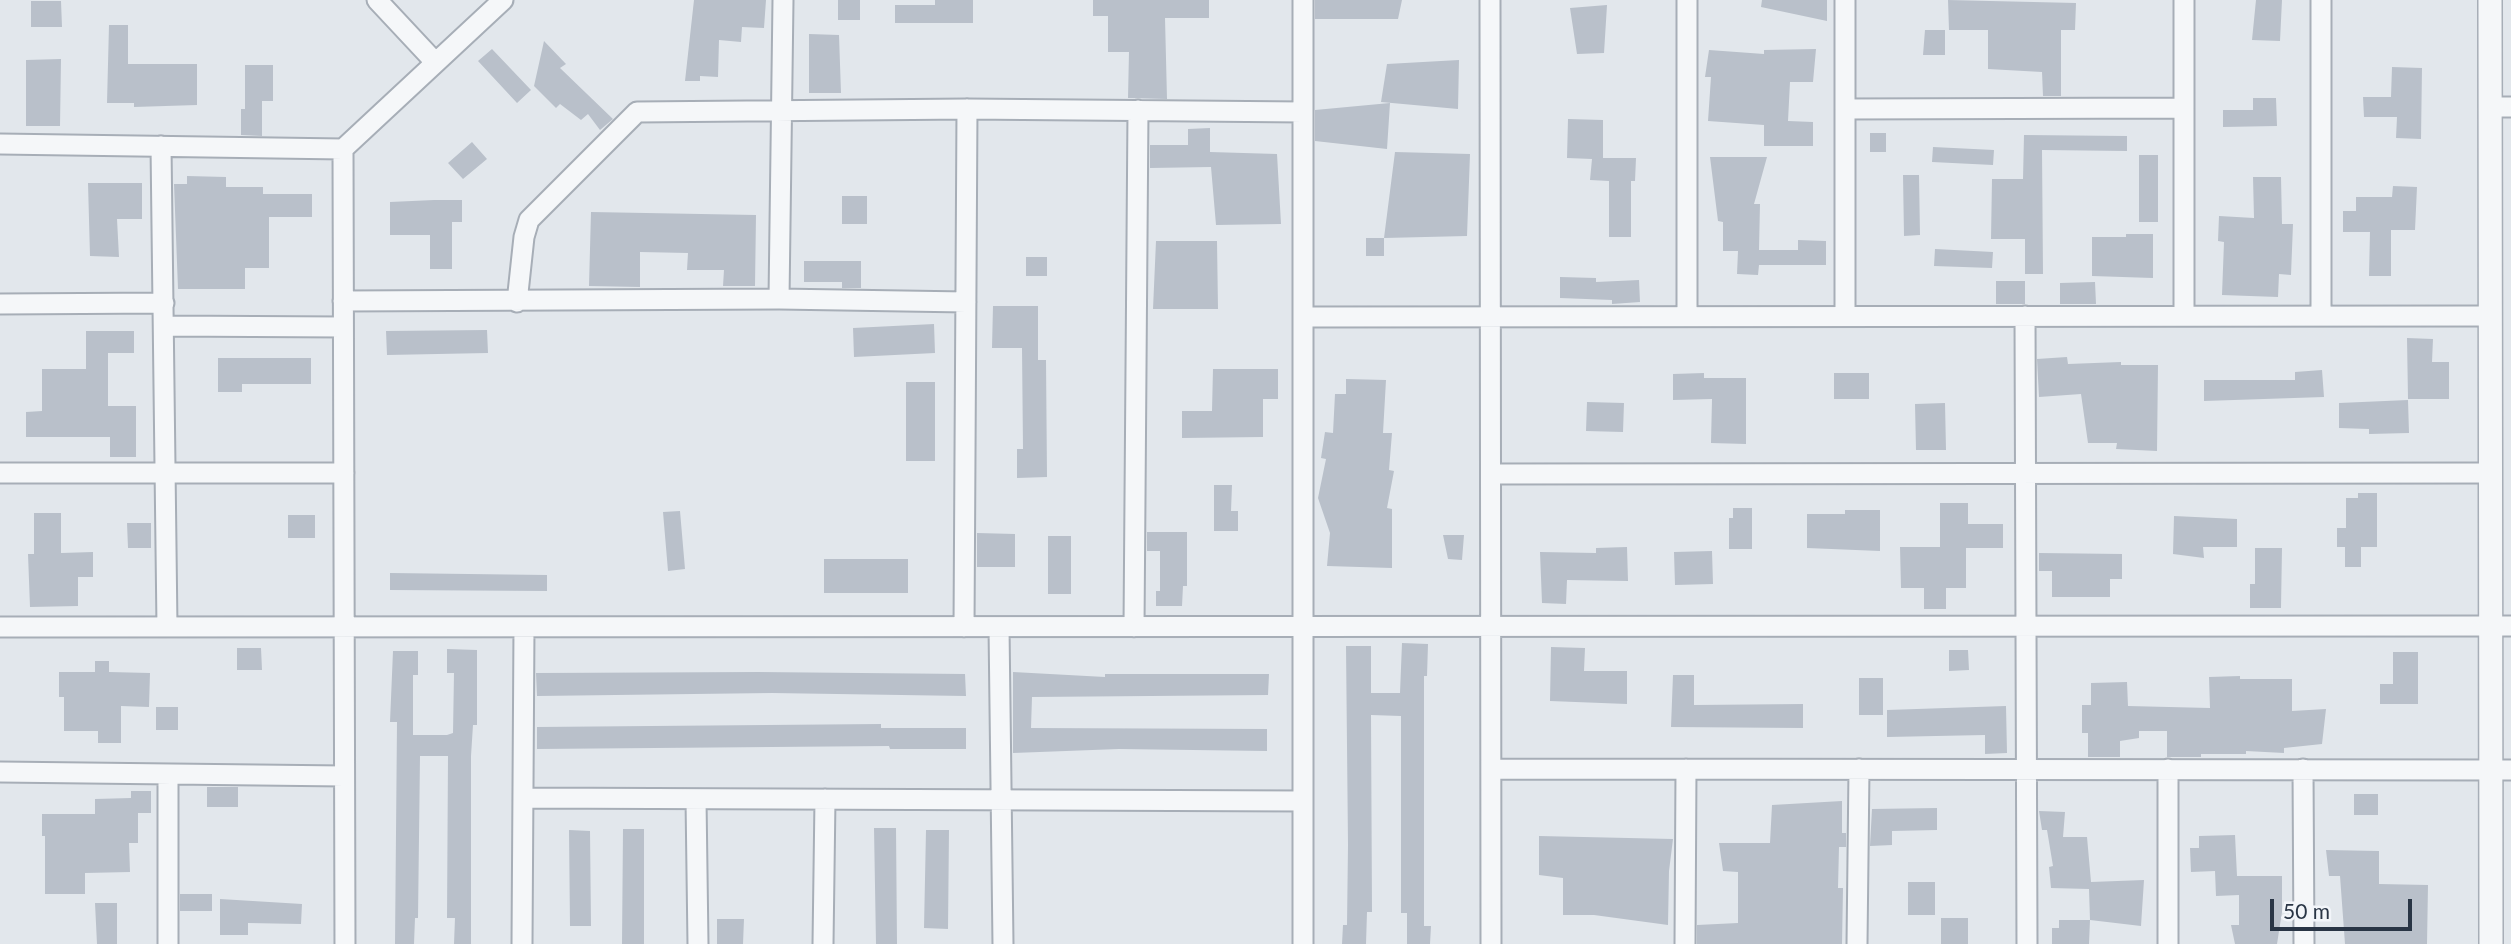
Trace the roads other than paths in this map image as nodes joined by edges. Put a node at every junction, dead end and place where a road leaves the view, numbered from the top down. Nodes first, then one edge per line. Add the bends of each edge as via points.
1 (377, 0) edge
2 (503, 0) edge
3 (783, 0) edge
4 (1303, 0) edge
5 (1490, 0) edge
6 (1687, 0) edge
7 (1845, 0) edge
8 (2184, 0) edge
9 (2321, 0) edge
10 (2490, 0) edge
11 (435, 62) junction
12 (2501, 107) edge
13 (2184, 108) junction
14 (967, 109) junction
15 (1845, 109) junction
16 (1138, 110) junction
17 (781, 111) junction
18 (1303, 112) junction
19 (0, 144) edge
20 (161, 146) junction
21 (343, 149) junction
22 (779, 299) junction
23 (344, 301) junction
24 (517, 302) junction
25 (966, 302) junction
26 (164, 303) junction
27 (0, 304) edge
28 (2025, 316) junction
29 (2184, 316) junction
30 (2321, 316) junction
31 (2490, 316) junction
32 (1303, 317) junction
33 (1490, 317) junction
34 (1687, 317) junction
35 (1845, 317) junction
36 (164, 326) junction
37 (344, 327) junction
38 (0, 473) edge
39 (344, 473) junction
40 (2491, 473) junction
41 (166, 474) junction
42 (1491, 474) junction
43 (2025, 474) junction
44 (1491, 626) junction
45 (2025, 626) junction
46 (2501, 626) edge
47 (0, 627) edge
48 (167, 627) junction
49 (344, 627) junction
50 (524, 627) junction
51 (964, 627) junction
52 (999, 627) junction
53 (1134, 627) junction
54 (1303, 627) junction
55 (1491, 769) junction
56 (1686, 769) junction
57 (1859, 769) junction
58 (2026, 769) junction
59 (2168, 769) junction
60 (2303, 769) junction
61 (2501, 770) edge
62 (0, 772) edge
63 (168, 776) junction
64 (344, 776) junction
65 (523, 798) junction
66 (696, 799) junction
67 (825, 800) junction
68 (1003, 800) junction
69 (1303, 801) junction
70 (168, 944) edge
71 (345, 944) edge
72 (522, 944) edge
73 (698, 944) edge
74 (824, 944) edge
75 (1003, 944) edge
76 (1303, 944) edge
77 (1491, 944) edge
78 (1685, 944) edge
79 (1857, 944) edge
80 (2026, 944) edge
81 (2168, 944) edge
82 (2304, 944) edge
83 (2491, 944) edge

1 - 11 street
2 - 11 street
3 - 17 street
4 - 18 street
5 - 33 street
6 - 34 street
7 - 15 street
8 - 13 street
9 - 30 street
10 - 12 street
11 - 21 street
12 - 31 street
13 - 15 street
13 - 29 street
14 - 16 street
14 - 17 street
14 - 25 street
15 - 35 street
16 - 18 street
16 - 53 street
17 - 22 street
17 - 24 street via 638,112 530,220
18 - 32 street
19 - 20 street
20 - 21 street
20 - 26 street
21 - 23 street
22 - 24 street
22 - 25 street
23 - 24 street
23 - 37 street
25 - 51 street
26 - 27 street
26 - 36 street
28 - 29 street
28 - 35 street
28 - 43 street
29 - 30 street
30 - 31 street
31 - 40 street
32 - 33 street
32 - 54 street
33 - 34 street
33 - 42 street
34 - 35 street
36 - 37 street
36 - 41 street
37 - 39 street
38 - 41 street
39 - 41 street
39 - 49 street
40 - 43 street
40 - 46 street
41 - 48 street
42 - 43 street
42 - 44 street
43 - 45 street
44 - 45 street
44 - 54 street
44 - 55 street
45 - 46 street
45 - 58 street
46 - 61 street
47 - 48 street
48 - 49 street
49 - 50 street
49 - 64 street
50 - 51 street
50 - 65 street
51 - 52 street
52 - 53 street
52 - 68 street
53 - 54 street
54 - 69 street
55 - 56 street
55 - 77 street
56 - 57 street
56 - 78 street
57 - 58 street
57 - 79 street
58 - 59 street
58 - 80 street
59 - 60 street
59 - 81 street
60 - 61 street
60 - 82 street
61 - 83 street
62 - 63 street
63 - 64 street
63 - 70 street
64 - 71 street
65 - 66 street
65 - 72 street
66 - 67 street
66 - 73 street
67 - 68 street
67 - 74 street
68 - 69 street
68 - 75 street
69 - 76 street

